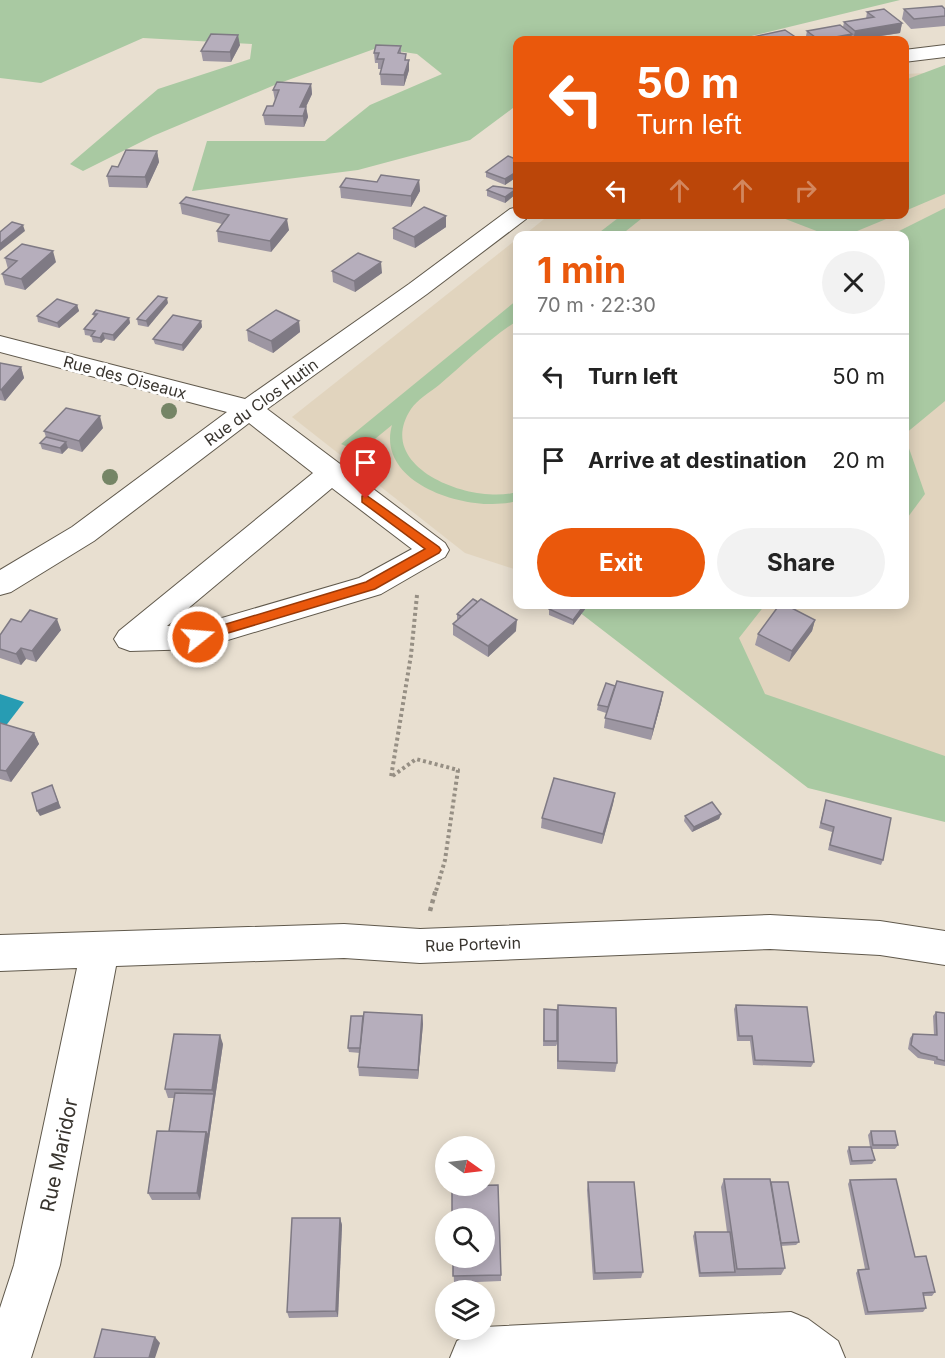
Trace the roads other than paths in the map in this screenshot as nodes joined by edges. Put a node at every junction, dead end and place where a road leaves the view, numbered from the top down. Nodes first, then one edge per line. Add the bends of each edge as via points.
1 (945, 51) edge
2 (909, 55) edge
3 (513, 218) edge
4 (0, 344) edge
5 (249, 409) junction
6 (332, 473) junction
7 (0, 584) edge
8 (945, 948) edge
9 (100, 949) junction
10 (0, 953) edge
11 (7, 1358) edge
12 (474, 1358) edge
13 (821, 1358) edge

1 - 2 street
3 - 5 street, Rue du Clos Hutin
4 - 5 street, Rue des Oiseaux
5 - 6 street
5 - 7 street, Rue du Clos Hutin via 83,534
6 - 6 street via 434,550 370,586 198,637 130,639
8 - 9 street, Rue Portevin via 880,938 770,932 420,946 344,941
9 - 10 street, Rue Portevin
9 - 11 street, Rue Maridor via 37,1265
12 - 13 street via 484,1351 791,1336

